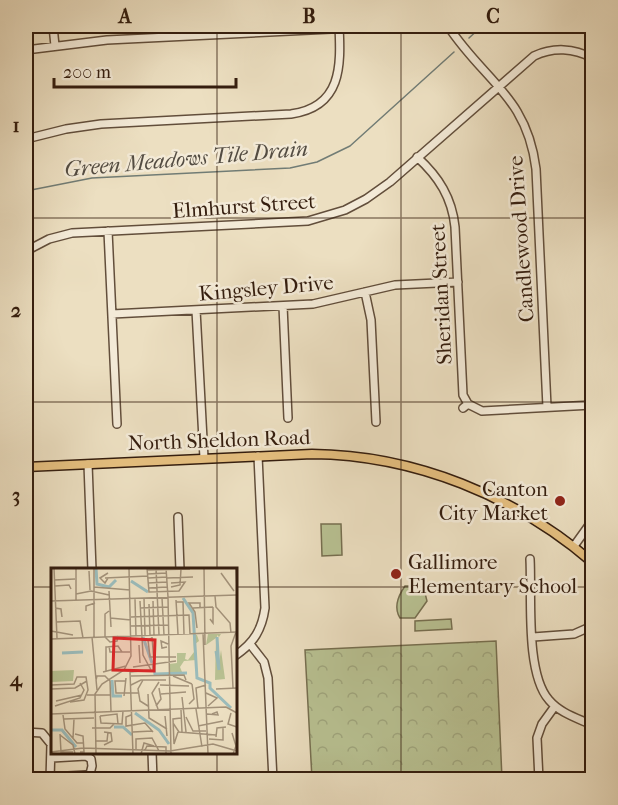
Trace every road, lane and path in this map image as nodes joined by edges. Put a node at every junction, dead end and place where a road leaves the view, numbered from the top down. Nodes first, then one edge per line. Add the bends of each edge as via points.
1 (52, 26) edge
2 (393, 26) edge
3 (448, 26) edge
4 (339, 27) edge
5 (55, 46) junction
6 (26, 50) edge
7 (592, 57) edge
8 (498, 86) junction
9 (26, 139) edge
10 (417, 157) junction
11 (108, 231) junction
12 (26, 251) edge
13 (458, 282) junction
14 (365, 292) junction
15 (283, 306) junction
16 (196, 310) junction
17 (112, 314) junction
18 (26, 371) edge
19 (26, 400) edge
20 (592, 405) edge
21 (547, 407) junction
22 (288, 418) dead end
23 (376, 422) dead end
24 (117, 424) dead end
25 (258, 456) junction
26 (204, 458) junction
27 (88, 464) junction
28 (26, 467) edge
29 (178, 517) dead end
30 (592, 521) edge
31 (573, 546) junction
32 (531, 559) dead end
33 (592, 562) edge
34 (92, 568) edge
35 (180, 568) edge
36 (592, 626) edge
37 (533, 637) junction
38 (250, 644) junction
39 (237, 654) edge
40 (555, 706) junction
41 (592, 725) edge
42 (26, 732) edge
43 (51, 744) edge
44 (52, 754) edge
45 (152, 754) edge
46 (52, 758) junction
47 (50, 778) edge
48 (153, 780) edge
49 (273, 780) edge
50 (539, 780) edge

1 - 5 street
2 - 4 street
3 - 8 street, Candlewood Drive
4 - 5 street
4 - 9 street via 340,63 336,80 323,100 302,112 101,124
5 - 6 street
7 - 8 street, Elmhurst Street via 561,49 541,53
8 - 10 street, Elmhurst Street
8 - 21 street, Candlewood Drive via 522,118 534,157
10 - 11 street, Elmhurst Street via 366,199 320,218
10 - 13 street, Sheridan Street via 438,179 452,207
11 - 12 street, Elmhurst Street via 60,236
11 - 17 street
13 - 14 street, Kingsley Drive via 395,285
13 - 21 street, Sheridan Street via 466,406 482,411
14 - 15 street, Kingsley Drive
14 - 23 street via 371,320
15 - 16 street, Kingsley Drive
15 - 22 street
16 - 17 street, Kingsley Drive
16 - 26 street
17 - 24 street
18 - 19 street
20 - 21 street
25 - 26 main road, North Sheldon Road
25 - 31 main road, North Sheldon Road via 339,454 435,474 498,499
25 - 38 street via 265,608 260,628
26 - 27 main road, North Sheldon Road
27 - 28 main road, North Sheldon Road
27 - 34 street
29 - 35 street
30 - 31 street
31 - 33 main road, North Sheldon Road
32 - 37 street
36 - 37 street via 574,634
37 - 40 street via 537,680
38 - 39 street
38 - 49 street via 264,662 268,678
40 - 41 street
40 - 50 street via 537,738
42 - 43 street via 45,735
44 - 46 street
45 - 48 street
46 - 47 street
46 - 47 street via 86,756 92,766 90,774

